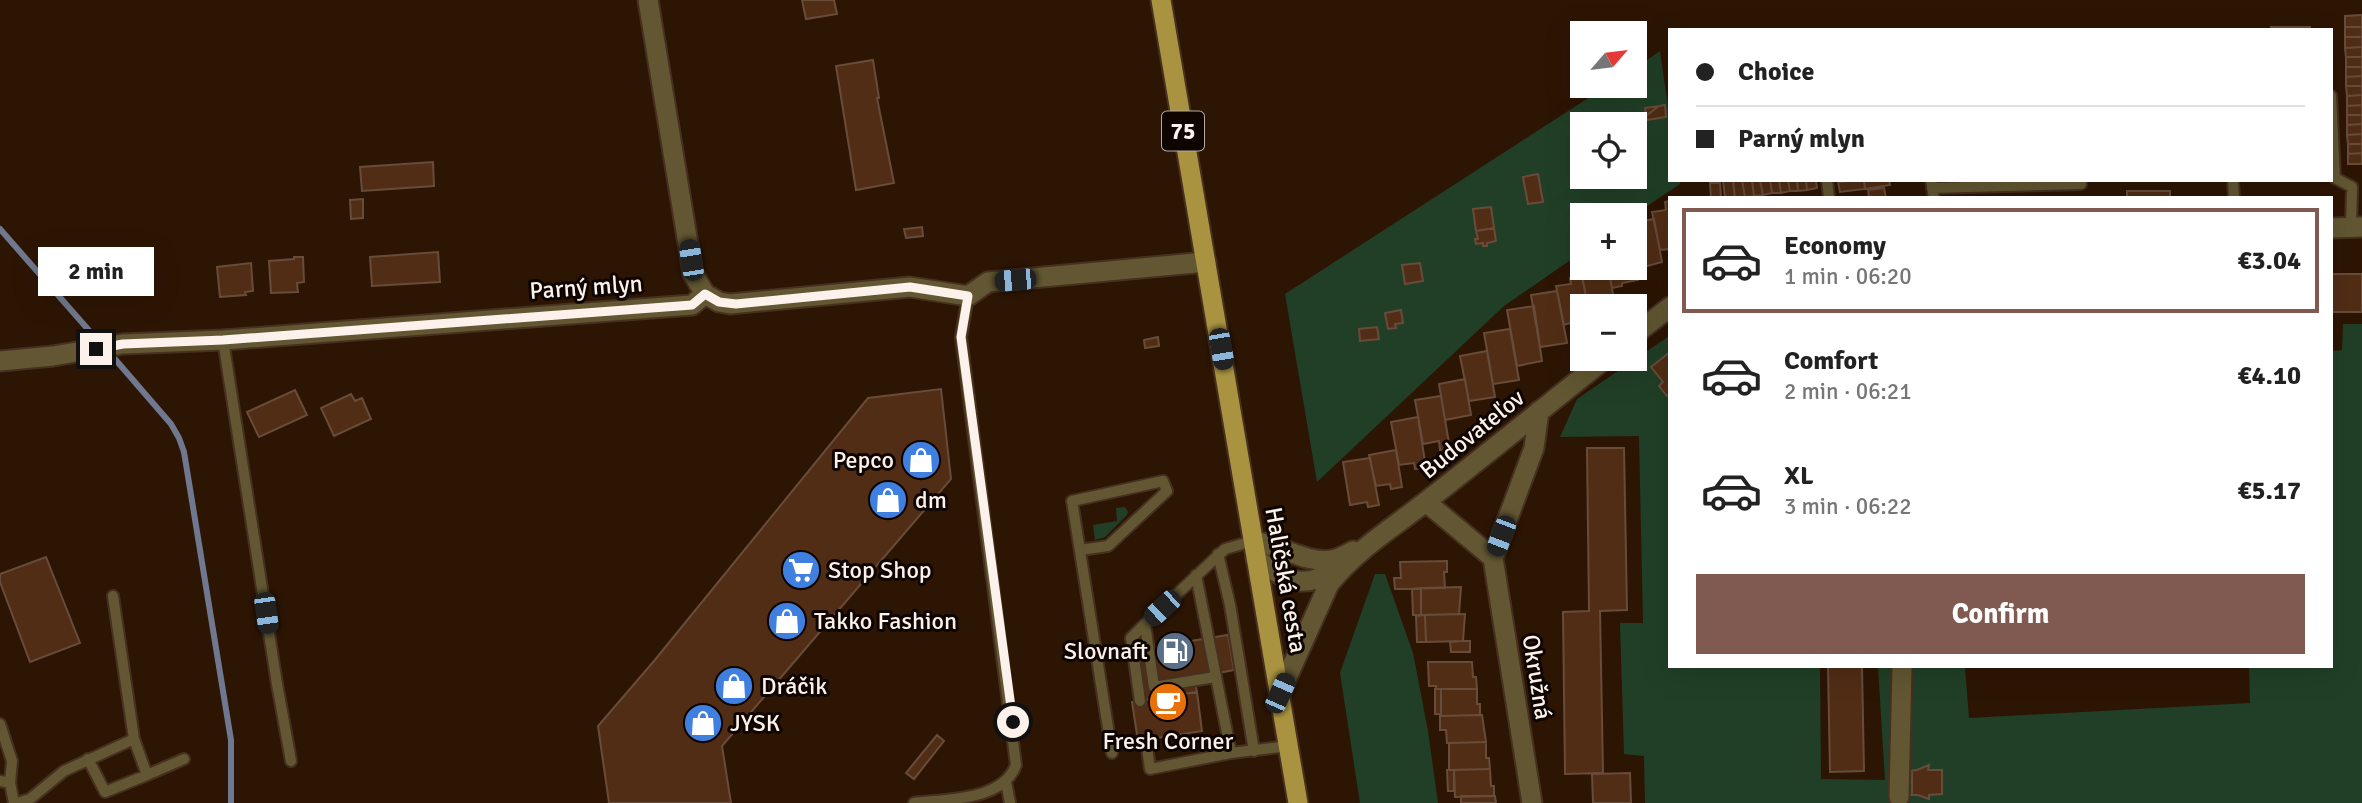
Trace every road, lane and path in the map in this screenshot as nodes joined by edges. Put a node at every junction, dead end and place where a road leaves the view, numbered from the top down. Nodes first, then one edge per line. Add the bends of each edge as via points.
1 (648, 0) edge
2 (1161, 0) edge
3 (2333, 137) edge
4 (2083, 182) edge
5 (2357, 187) edge
6 (1932, 189) edge
7 (2357, 227) edge
8 (2333, 228) edge
9 (1206, 262) junction
10 (705, 294) junction
11 (968, 296) junction
12 (1668, 309) edge
13 (1647, 325) edge
14 (223, 340) junction
15 (0, 361) edge
16 (1590, 371) edge
17 (1539, 411) junction
18 (1426, 502) junction
19 (1367, 545) junction
20 (1080, 550) junction
21 (1255, 550) junction
22 (1218, 554) junction
23 (1493, 558) junction
24 (1341, 569) junction
25 (1196, 575) junction
26 (113, 596) dead end
27 (1145, 624) junction
28 (1902, 668) edge
29 (1215, 677) junction
30 (1280, 693) junction
31 (1140, 701) dead end
32 (0, 724) edge
33 (134, 739) junction
34 (1146, 740) dead end
35 (1288, 746) junction
36 (1254, 751) junction
37 (1112, 753) dead end
38 (1231, 753) junction
39 (88, 759) junction
40 (184, 760) dead end
41 (291, 761) dead end
42 (147, 775) junction
43 (5, 782) edge
44 (1006, 782) junction
45 (1899, 797) dead end
46 (16, 803) edge
47 (914, 803) edge
48 (1010, 803) edge
49 (1298, 803) edge
50 (1532, 803) edge

1 - 10 street via 693,274
2 - 9 main road, 75
3 - 5 lane via 2335,178
4 - 6 lane
5 - 7 lane
7 - 8 street
9 - 11 street via 988,282
9 - 21 main road, Haličská cesta / 75
10 - 11 street via 736,304 910,287
10 - 14 street, Parný mlyn via 692,305
11 - 44 lane via 961,337 1016,751 1016,767
12 - 13 street
14 - 15 street, Parný mlyn via 123,344
14 - 41 lane
16 - 17 street, Budovateľov
17 - 18 street, Budovateľov
17 - 23 street, Okružná via 1534,448
18 - 19 street, Budovateľov
18 - 23 street
19 - 21 street, Budovateľov via 1331,561 1270,543
19 - 24 street, Budovateľov
20 - 20 lane via 1072,501 1163,481 1167,491 1108,545
20 - 37 lane
21 - 22 lane via 1225,549
21 - 24 street, Budovateľov via 1292,582 1314,581
21 - 30 main road, Haličská cesta / 75
22 - 25 lane
22 - 36 lane
23 - 50 street, Okružná
24 - 30 street, Budovateľov via 1329,584
25 - 27 lane
25 - 29 lane
26 - 33 lane
27 - 29 lane via 1154,687
27 - 31 lane via 1131,638
28 - 45 street
29 - 38 lane
30 - 35 main road, Haličská cesta / 75
32 - 43 lane via 12,761
33 - 39 lane
33 - 42 lane
34 - 38 lane via 1150,769
35 - 36 lane
35 - 49 main road, Haličská cesta / 75
36 - 38 lane
39 - 42 lane via 105,792
39 - 46 lane via 64,771 30,799
40 - 42 lane
43 - 46 lane
44 - 47 lane via 978,794
44 - 48 lane

